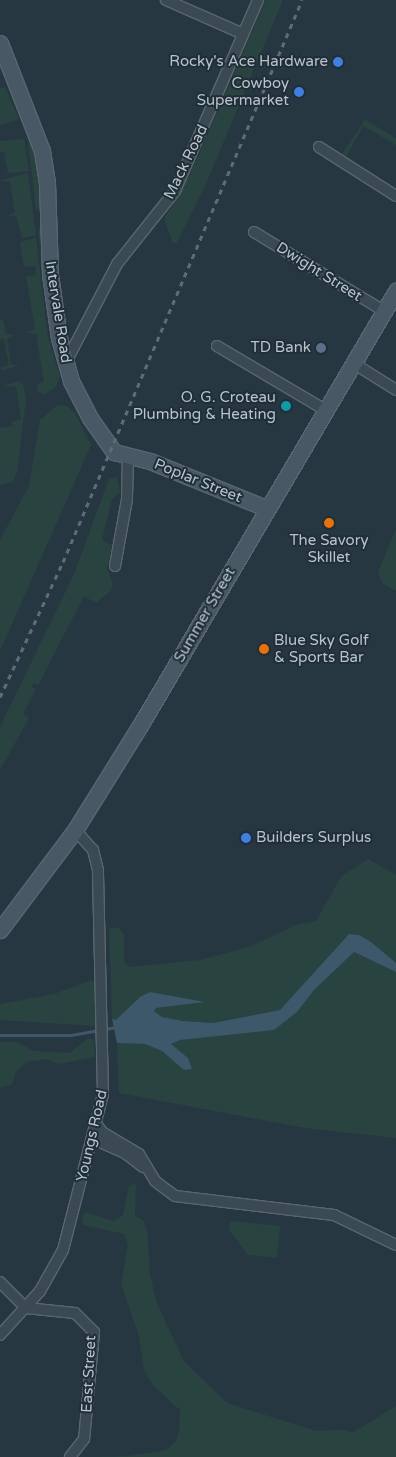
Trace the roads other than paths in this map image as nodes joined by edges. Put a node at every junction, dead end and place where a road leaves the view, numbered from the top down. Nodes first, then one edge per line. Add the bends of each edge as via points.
1 (166, 0) edge
2 (258, 0) edge
3 (243, 34) junction
4 (0, 43) edge
5 (319, 147) dead end
6 (396, 196) edge
7 (254, 232) dead end
8 (396, 291) edge
9 (384, 311) junction
10 (217, 346) dead end
11 (354, 363) junction
12 (65, 364) junction
13 (396, 390) edge
14 (327, 411) junction
15 (128, 456) junction
16 (268, 509) junction
17 (115, 566) dead end
18 (75, 830) junction
19 (0, 930) edge
20 (97, 1125) junction
21 (93, 1139) junction
22 (148, 1171) junction
23 (396, 1244) edge
24 (0, 1282) edge
25 (26, 1308) junction
26 (0, 1335) edge
27 (70, 1457) edge

1 - 3 street
2 - 3 street, Mack Road
3 - 12 street, Mack Road via 175,190 117,264
4 - 12 main road, Intervale Road via 42,151 47,183 50,274
5 - 6 street
7 - 9 street, Dwight Street
8 - 9 main road, Summer Street
9 - 11 main road, Summer Street
10 - 14 street
11 - 13 street
11 - 14 main road, Summer Street
12 - 15 main road, Intervale Road via 78,396 110,449
14 - 16 main road, Summer Street
15 - 16 main road, Poplar Street via 150,461
15 - 17 street via 127,500
16 - 18 main road, Summer Street
18 - 19 main road, Summer Street
18 - 20 street, Youngs Road via 96,856 104,1053 104,1083
20 - 21 street, Youngs Road
20 - 22 street via 102,1132 134,1150
21 - 22 street via 125,1153
21 - 25 street, Youngs Road via 63,1250 46,1282
22 - 23 street via 159,1186 175,1196 334,1215
24 - 25 street
25 - 26 street, Youngs Road
25 - 27 street, East Street via 75,1313 94,1332 85,1434 82,1445

